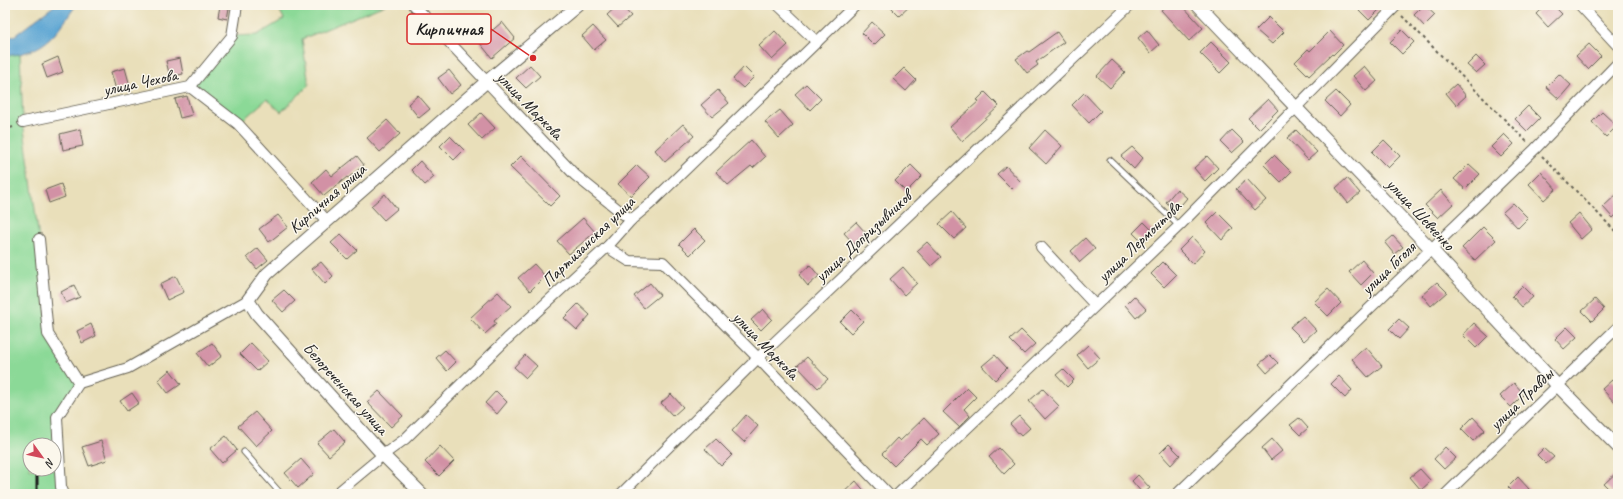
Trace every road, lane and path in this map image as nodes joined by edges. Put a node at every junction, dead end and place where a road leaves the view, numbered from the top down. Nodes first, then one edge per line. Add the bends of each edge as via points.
1 (237, 5) edge
2 (414, 5) edge
3 (578, 5) edge
4 (778, 5) edge
5 (855, 5) edge
6 (1130, 5) edge
7 (1198, 5) edge
8 (1580, 5) edge
9 (1394, 6) edge
10 (817, 42) junction
11 (1618, 46) edge
12 (1618, 63) edge
13 (486, 82) junction
14 (190, 87) junction
15 (1296, 107) junction
16 (24, 122) dead end
17 (1535, 149) junction
18 (1110, 160) dead end
19 (631, 220) junction
20 (327, 221) junction
21 (1179, 226) junction
22 (1618, 234) edge
23 (39, 239) dead end
24 (607, 247) junction
25 (1041, 247) dead end
26 (1431, 249) junction
27 (248, 300) junction
28 (1095, 305) junction
29 (1618, 327) edge
30 (758, 358) junction
31 (79, 383) junction
32 (1557, 385) junction
33 (1618, 447) edge
34 (244, 452) dead end
35 (383, 455) junction
36 (64, 494) edge
37 (281, 494) edge
38 (336, 494) edge
39 (422, 494) edge
40 (621, 494) edge
41 (888, 494) edge
42 (898, 494) edge
43 (1177, 494) edge
44 (1446, 494) edge

1 - 14 street, улица Чехова via 232,36
2 - 13 street, улица Маркова
3 - 13 street, Кирпичная улица
4 - 10 street
5 - 10 street, Партизанская улица
6 - 30 street, улица Допризывников
7 - 15 street, улица Шевченко
8 - 11 street
9 - 15 street, улица Лермонтова
9 - 17 path
10 - 19 street, Партизанская улица
12 - 17 street, улица Гоголя
13 - 19 street, улица Маркова via 575,175
13 - 20 street, Кирпичная улица
14 - 16 street, улица Чехова
14 - 20 street via 238,124
15 - 21 street, улица Лермонтова
15 - 26 street, улица Шевченко
17 - 22 path
17 - 26 street, улица Гоголя
18 - 21 lane
19 - 24 street, Партизанская улица
20 - 27 street, Кирпичная улица via 267,274
21 - 28 street, улица Лермонтова
23 - 31 street via 48,334
24 - 30 street, улица Маркова via 629,261 663,262
24 - 35 street, Партизанская улица via 507,339 405,439
25 - 28 street
26 - 32 street, улица Шевченко
26 - 43 street, улица Гоголя
27 - 31 street, Кирпичная улица via 128,368
27 - 35 street, Белореченская улица via 257,314
28 - 42 street, улица Лермонтова
29 - 32 street, улица Правды
30 - 40 street, улица Допризывников
30 - 41 street, улица Маркова
31 - 36 street via 56,417 61,487
32 - 33 street, улица Шевченко
32 - 44 street, улица Правды
34 - 37 lane
35 - 38 street, Партизанская улица
35 - 39 street, Белореченская улица

